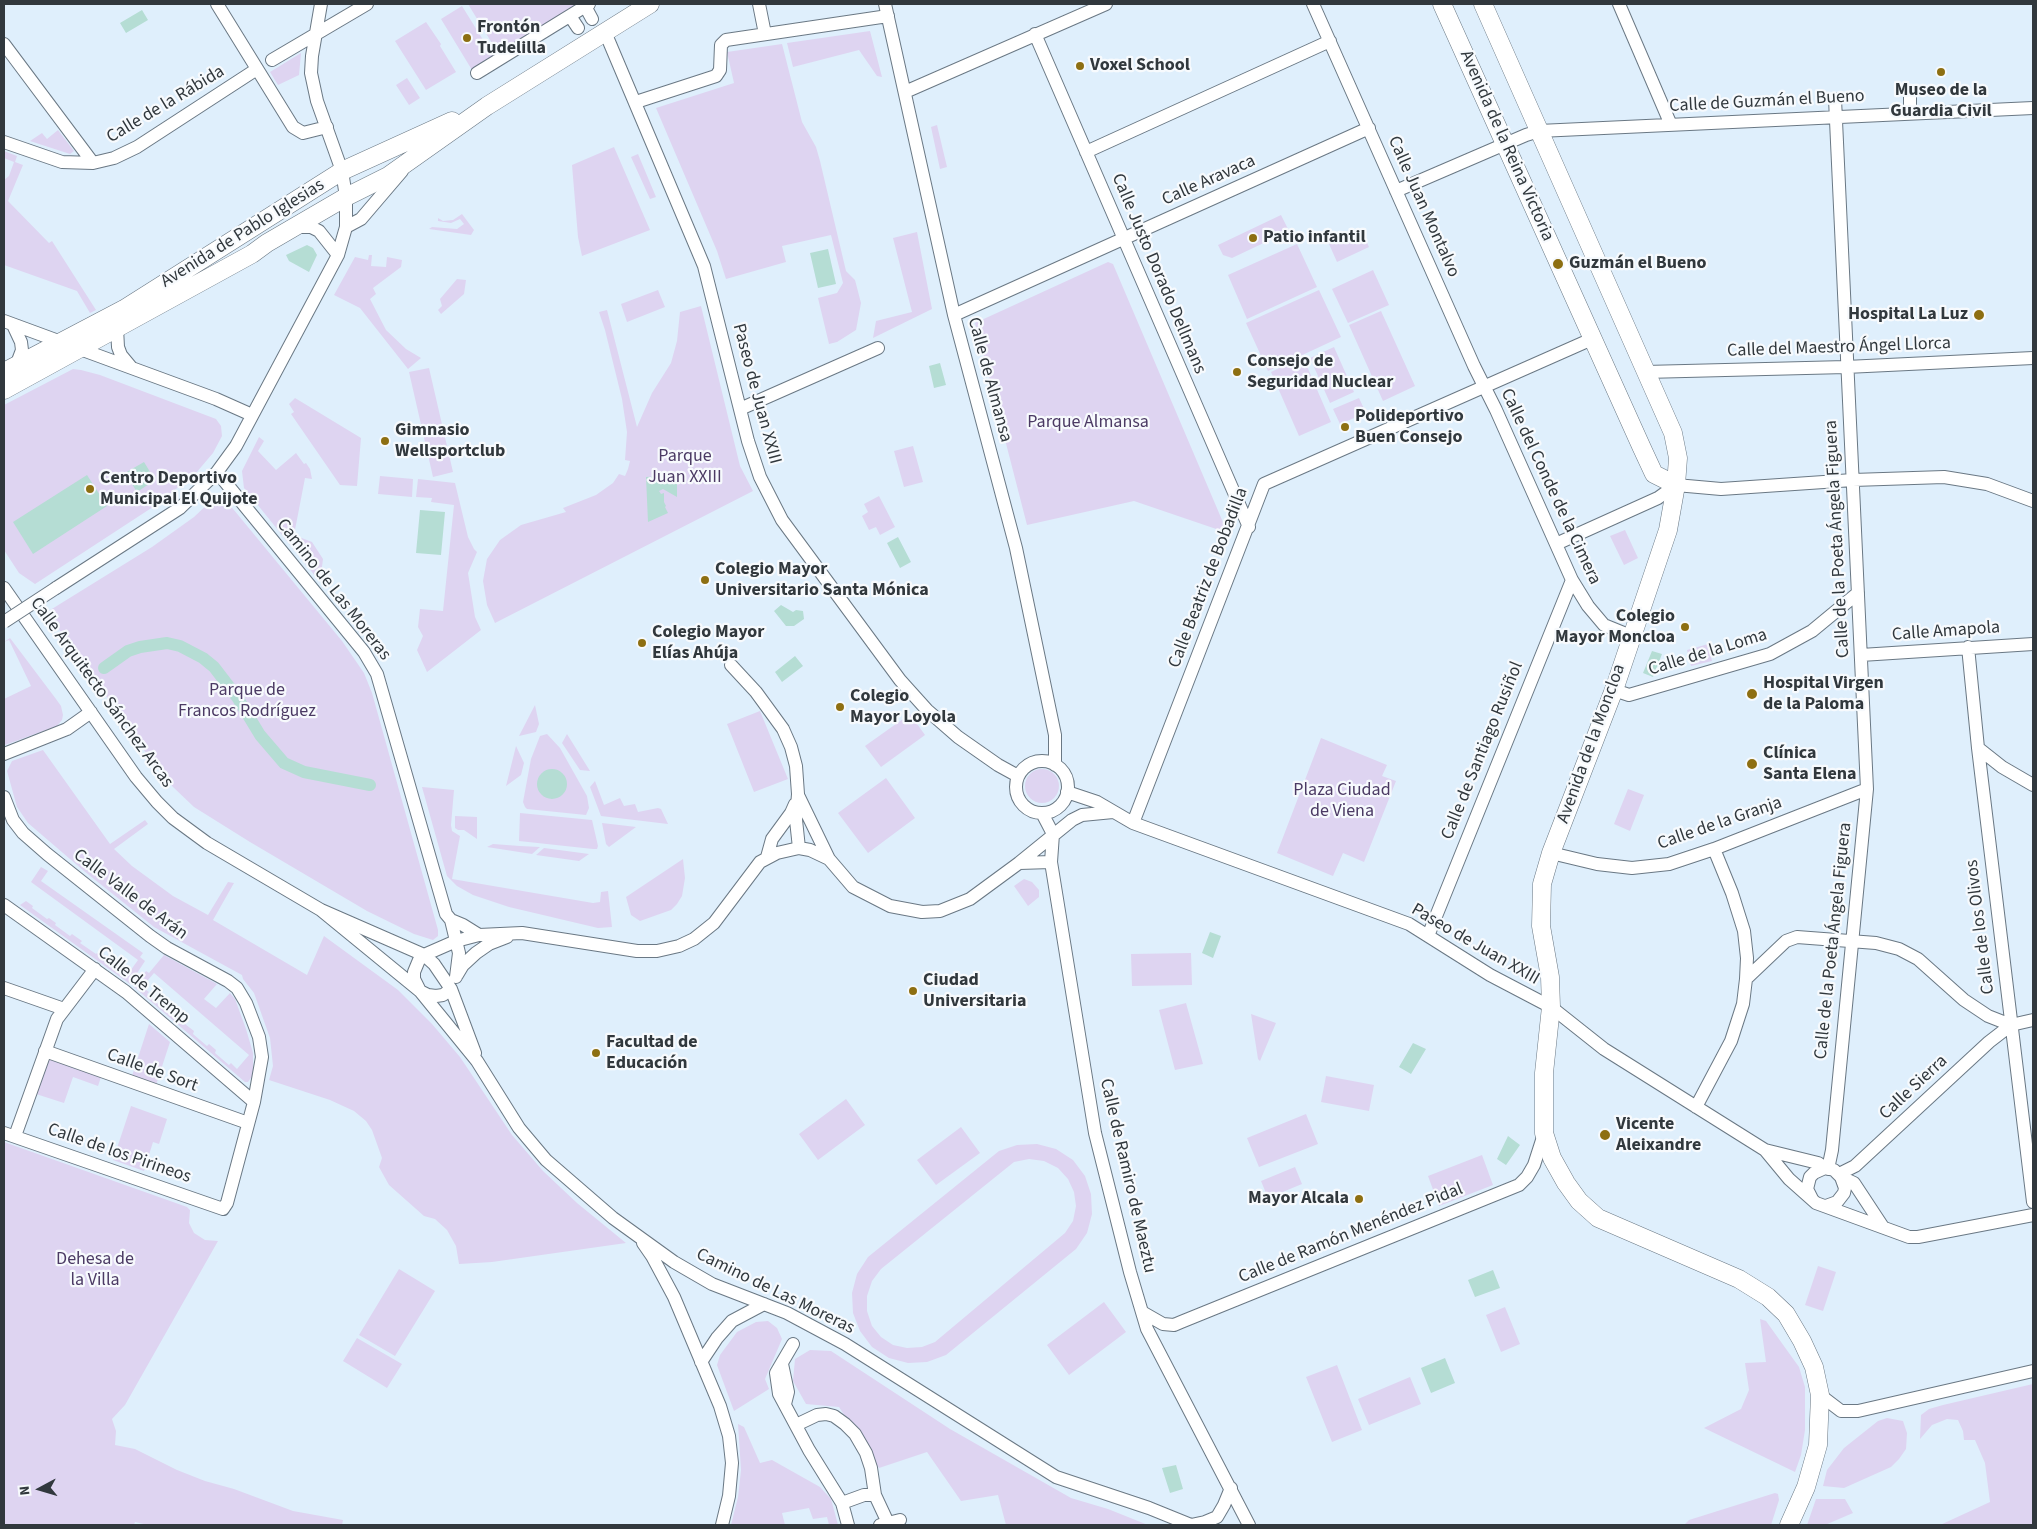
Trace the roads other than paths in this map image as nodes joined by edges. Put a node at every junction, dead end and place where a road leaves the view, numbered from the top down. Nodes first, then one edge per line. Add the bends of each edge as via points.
1 (217, 4) edge
2 (321, 4) edge
3 (367, 4) edge
4 (650, 4) edge
5 (759, 4) edge
6 (1106, 4) edge
7 (1313, 4) edge
8 (1442, 4) edge
9 (1483, 4) edge
10 (1619, 4) edge
11 (586, 5) edge
12 (886, 10) edge
13 (570, 16) junction
14 (592, 19) dead end
15 (578, 28) dead end
16 (605, 32) junction
17 (317, 33) junction
18 (765, 34) junction
19 (1035, 34) junction
20 (1330, 42) junction
21 (4, 44) edge
22 (272, 60) dead end
23 (257, 69) junction
24 (477, 73) dead end
25 (905, 92) junction
26 (1910, 96) dead end
27 (1835, 99) dead end
28 (636, 102) junction
29 (487, 106) junction
30 (2033, 108) edge
31 (1910, 113) junction
32 (1835, 116) junction
33 (1671, 125) junction
34 (327, 127) junction
35 (1369, 128) junction
36 (1539, 131) junction
37 (4, 142) edge
38 (1505, 144) junction
39 (1086, 152) junction
40 (415, 157) junction
41 (93, 163) junction
42 (342, 171) junction
43 (1396, 191) junction
44 (346, 196) junction
45 (346, 226) junction
46 (294, 227) junction
47 (1125, 239) junction
48 (338, 255) junction
49 (954, 315) junction
50 (9, 323) edge
51 (117, 328) junction
52 (1592, 339) junction
53 (61, 342) junction
54 (80, 348) junction
55 (878, 348) dead end
56 (2033, 358) edge
57 (1846, 367) junction
58 (10, 369) edge
59 (133, 369) junction
60 (1645, 372) junction
61 (1484, 387) junction
62 (4, 390) edge
63 (740, 409) junction
64 (252, 415) junction
65 (217, 472) junction
66 (1852, 480) junction
67 (1676, 485) junction
68 (2033, 501) edge
69 (1249, 527) junction
70 (1556, 544) junction
71 (1572, 580) junction
72 (4, 590) edge
73 (1858, 593) junction
74 (4, 622) edge
75 (1631, 636) junction
76 (2033, 644) edge
77 (1968, 647) junction
78 (1861, 655) junction
79 (731, 665) dead end
80 (1615, 687) junction
81 (91, 712) junction
82 (1978, 748) junction
83 (4, 754) edge
84 (1055, 765) junction
85 (1018, 776) junction
86 (2033, 785) edge
87 (1867, 789) junction
88 (1067, 792) junction
89 (798, 794) junction
90 (4, 797) edge
91 (805, 812) junction
92 (1113, 812) junction
93 (1042, 813) junction
94 (1133, 823) junction
95 (1053, 834) junction
96 (801, 848) junction
97 (1714, 849) junction
98 (1551, 853) junction
99 (767, 857) junction
100 (829, 859) junction
101 (1051, 862) junction
102 (1019, 863) junction
103 (4, 905) edge
104 (321, 910) junction
105 (449, 917) junction
106 (522, 933) junction
107 (479, 935) junction
108 (1428, 936) junction
109 (1852, 941) junction
110 (456, 942) junction
111 (439, 949) junction
112 (424, 955) junction
113 (95, 969) junction
114 (456, 977) junction
115 (1746, 979) junction
116 (4, 988) edge
117 (451, 989) junction
118 (420, 991) junction
119 (1551, 1007) junction
120 (64, 1009) junction
121 (2033, 1020) edge
122 (2011, 1025) junction
123 (45, 1051) junction
124 (478, 1062) junction
125 (254, 1102) junction
126 (1696, 1107) junction
127 (248, 1123) junction
128 (1544, 1133) junction
129 (9, 1134) edge
130 (1765, 1150) junction
131 (1833, 1172) junction
132 (1812, 1200) junction
133 (2033, 1202) edge
134 (1826, 1206) junction
135 (223, 1209) joint
136 (2033, 1214) edge
137 (1883, 1227) junction
138 (635, 1233) junction
139 (764, 1304) junction
140 (1142, 1312) junction
141 (793, 1344) dead end
142 (701, 1362) junction
143 (2033, 1370) edge
144 (1820, 1395) junction
145 (796, 1426) junction
146 (1230, 1488) junction
147 (875, 1495) junction
148 (842, 1503) junction
149 (890, 1523) edge
150 (722, 1525) edge
151 (848, 1525) edge
152 (1191, 1525) edge
153 (1248, 1525) edge
154 (1789, 1525) edge

1 - 23 street
2 - 17 street
3 - 17 street
4 - 16 street, Avenida de Pablo Iglesias
5 - 18 street
6 - 19 street
7 - 20 street, Calle Juan Montalvo
8 - 38 street, Avenida de la Reina Victoria
9 - 36 street, Avenida de la Reina Victoria
10 - 33 street
11 - 13 street
11 - 14 street
12 - 18 street
12 - 25 street, Calle de Almansa
13 - 15 street
13 - 24 street
16 - 28 street, Paseo de Juan XXIII
16 - 29 street, Avenida de Pablo Iglesias
17 - 22 street
17 - 34 street via 311,73
18 - 28 street via 723,42 720,70 713,78
19 - 25 street
19 - 39 street, Calle Justo Dorado Dellmans
20 - 35 street, Calle Juan Montalvo
20 - 39 street
21 - 41 street
23 - 34 street via 293,127 303,133
23 - 41 street, Calle de la Rábida via 137,147
25 - 49 street, Calle de Almansa
26 - 31 street
27 - 32 street, Calle de la Poeta Ángela Figuera
28 - 63 street, Paseo de Juan XXIII via 704,266
29 - 40 street, Avenida de Pablo Iglesias
29 - 42 street, Avenida de Pablo Iglesias
30 - 31 street, Calle de Guzmán el Bueno
31 - 32 street, Calle de Guzmán el Bueno
32 - 33 street, Calle de Guzmán el Bueno
32 - 57 street, Calle de la Poeta Ángela Figuera
33 - 36 street, Calle de Guzmán el Bueno
34 - 42 street
35 - 43 street, Calle Juan Montalvo
35 - 47 street, Calle Aravaca
36 - 38 street, Calle de Guzmán el Bueno
36 - 60 street, Avenida de la Reina Victoria
37 - 41 street, Calle de la Rábida via 62,162
38 - 43 street, Calle de Guzmán el Bueno
38 - 52 street, Avenida de la Reina Victoria
39 - 47 street, Calle Justo Dorado Dellmans
40 - 44 street, Avenida de Pablo Iglesias via 388,176
40 - 45 street, Avenida de Pablo Iglesias via 361,219
42 - 44 street
42 - 53 street, Avenida de Pablo Iglesias via 124,309
43 - 61 street, Calle Juan Montalvo
44 - 45 street
44 - 46 street, Avenida de Pablo Iglesias
45 - 48 street
46 - 48 street, Avenida de Pablo Iglesias via 311,227 319,231
46 - 51 street, Avenida de Pablo Iglesias via 252,254
47 - 49 street, Calle Aravaca
47 - 69 street, Calle Justo Dorado Dellmans
48 - 64 street
49 - 84 street, Calle de Almansa via 1016,548 1055,735
50 - 53 street
50 - 58 street via 21,342 22,350
51 - 54 street, Avenida de Pablo Iglesias
51 - 59 street via 121,355
52 - 61 street, Calle Beatriz de Bobadilla
52 - 67 street, Avenida de la Reina Victoria via 1654,474
53 - 54 street
53 - 58 street, Avenida de Pablo Iglesias
54 - 59 street
54 - 62 street, Avenida de Pablo Iglesias
55 - 63 street
56 - 57 street, Calle del Maestro Ángel Llorca
57 - 60 street, Calle del Maestro Ángel Llorca
57 - 66 street, Calle de la Poeta Ángela Figuera
59 - 64 street
60 - 67 street, Avenida de la Reina Victoria via 1673,433 1678,458
61 - 69 street, Calle Beatriz de Bobadilla via 1264,484
61 - 70 street, Calle del Conde de la Cimera
63 - 85 street, Paseo de Juan XXIII via 760,477 782,520 900,680 958,737
64 - 65 street via 236,446
65 - 74 street, bridge via 180,508
65 - 105 street, Camino de Las Moreras via 374,668
66 - 67 street via 1721,489
66 - 68 street via 1944,477 1970,480 2005,489
66 - 73 street, Calle de la Poeta Ángela Figuera
67 - 70 street via 1658,498
67 - 75 street, Avenida de la Moncloa via 1668,530
69 - 94 street, Calle Beatriz de Bobadilla
70 - 71 street, Calle del Conde de la Cimera
71 - 75 street, Calle del Conde de la Cimera via 1604,625
71 - 108 street, Calle de Santiago Rusiñol
72 - 81 street, Calle Arquitecto Sánchez Arcas
73 - 78 street, Calle de la Poeta Ángela Figuera
73 - 80 street, Calle de la Loma via 1812,630 1770,654 1629,695
75 - 80 street, Avenida de la Moncloa
76 - 77 street, Calle Amapola
77 - 78 street, Calle Amapola
77 - 82 street, Calle de los Olivos
78 - 87 street, Calle de la Poeta Ángela Figuera
79 - 89 street via 784,729 796,766
80 - 98 street, Avenida de la Moncloa
81 - 83 street via 67,729
81 - 104 street, Calle Arquitecto Sánchez Arcas via 136,777 173,818 207,844
82 - 86 street
82 - 122 street, Calle de los Olivos
84 - 85 street via 1047,762 1030,764
84 - 88 street via 1065,776
85 - 93 street via 1016,793 1020,801 1033,812
87 - 97 street, Calle de la Granja
87 - 109 street, Calle de la Poeta Ángela Figuera
88 - 92 street, Paseo de Juan XXIII via 1097,802
88 - 93 street via 1058,807
89 - 91 street
89 - 96 street via 796,820
89 - 99 street via 791,813 772,839
90 - 125 street, Calle Valle de Arán via 13,820 47,854 150,936 237,988 262,1047 262,1068
91 - 96 street
91 - 100 street
92 - 94 street, Paseo de Juan XXIII
92 - 95 street via 1082,815
93 - 95 street
94 - 108 street, Paseo de Juan XXIII via 1409,924
95 - 101 street, Calle de Ramiro de Maeztu
95 - 102 street
96 - 99 street
96 - 100 street
97 - 98 street, Calle de la Granja via 1669,864 1632,868
97 - 115 street via 1744,931
98 - 119 street, Avenida de la Moncloa via 1542,884 1541,926 1550,976
99 - 106 street via 714,923 679,946 658,951 630,951
100 - 102 street via 853,887 870,897 890,906 922,912 950,909 970,899
101 - 102 street
101 - 140 street, Calle de Ramiro de Maeztu via 1095,1133
103 - 113 street, Calle de Tremp
104 - 112 street, Calle Arquitecto Sánchez Arcas
104 - 118 street, Calle Arquitecto Sánchez Arcas
105 - 107 street
105 - 110 street, Camino de Las Moreras
105 - 111 street, Camino de Las Moreras
106 - 107 street
106 - 114 street via 481,949 468,959
107 - 110 street
108 - 119 street, Paseo de Juan XXIII via 1499,980
109 - 115 street via 1797,937 1786,941
109 - 122 street via 1876,943 1918,959 1964,1000 1988,1016
109 - 131 street, Calle de la Poeta Ángela Figuera via 1832,1150
110 - 111 street
110 - 114 street, Camino de Las Moreras via 459,953
111 - 112 street
112 - 117 street, Camino de Las Moreras
112 - 118 street via 414,972
113 - 120 street
113 - 125 street, Calle de Tremp
114 - 117 street
115 - 126 street via 1743,1004 1731,1041
116 - 120 street
117 - 118 street via 436,996
117 - 124 street, Camino de Las Moreras
118 - 124 street, Camino de Las Moreras
119 - 126 street, Paseo de Juan XXIII via 1604,1049
119 - 128 street, Avenida de la Moncloa via 1544,1073
120 - 123 street via 52,1029
121 - 122 street
122 - 131 street, Calle Sierra via 1855,1166
122 - 133 street, Calle de los Olivos
123 - 127 street, Calle de Sort
123 - 129 street
124 - 138 street, Camino de Las Moreras via 519,1128 546,1160 588,1198
125 - 127 street, Calle Valle de Arán
126 - 130 street, Paseo de Juan XXIII
127 - 135 street, Calle Valle de Arán
128 - 140 street, Calle de Ramón Menéndez Pidal via 1534,1165 1518,1185 1181,1322 1163,1324
128 - 144 street, Avenida de la Moncloa via 1552,1158 1566,1183 1579,1201 1598,1218 1739,1279 1768,1297 1786,1314 1814,1367
129 - 135 street, Calle de los Pirineos
130 - 131 street via 1818,1163
130 - 132 street
131 - 132 street via 1814,1173 1810,1177 1807,1189
131 - 134 street via 1844,1193 1837,1202
131 - 137 street via 1854,1184
132 - 134 street
134 - 137 street
136 - 137 street via 1918,1237
138 - 139 street, Camino de Las Moreras via 674,1262 712,1284
138 - 142 street via 652,1256 674,1297
139 - 142 street via 732,1321
139 - 152 street, Camino de Las Moreras via 845,1344 1056,1477
140 - 146 street, Calle de Ramiro de Maeztu via 1156,1347
141 - 145 street via 782,1364 788,1392 785,1404
142 - 150 street via 729,1436 732,1463
143 - 144 street via 1858,1411 1840,1411
144 - 154 street, Avenida de la Moncloa via 1818,1444 1806,1487
145 - 147 street via 826,1414 845,1424 866,1453
145 - 148 street
146 - 152 street, Camino de Las Moreras via 1217,1516
146 - 153 street, Calle de Ramiro de Maeztu
147 - 148 street via 864,1495
147 - 149 street
148 - 151 street

